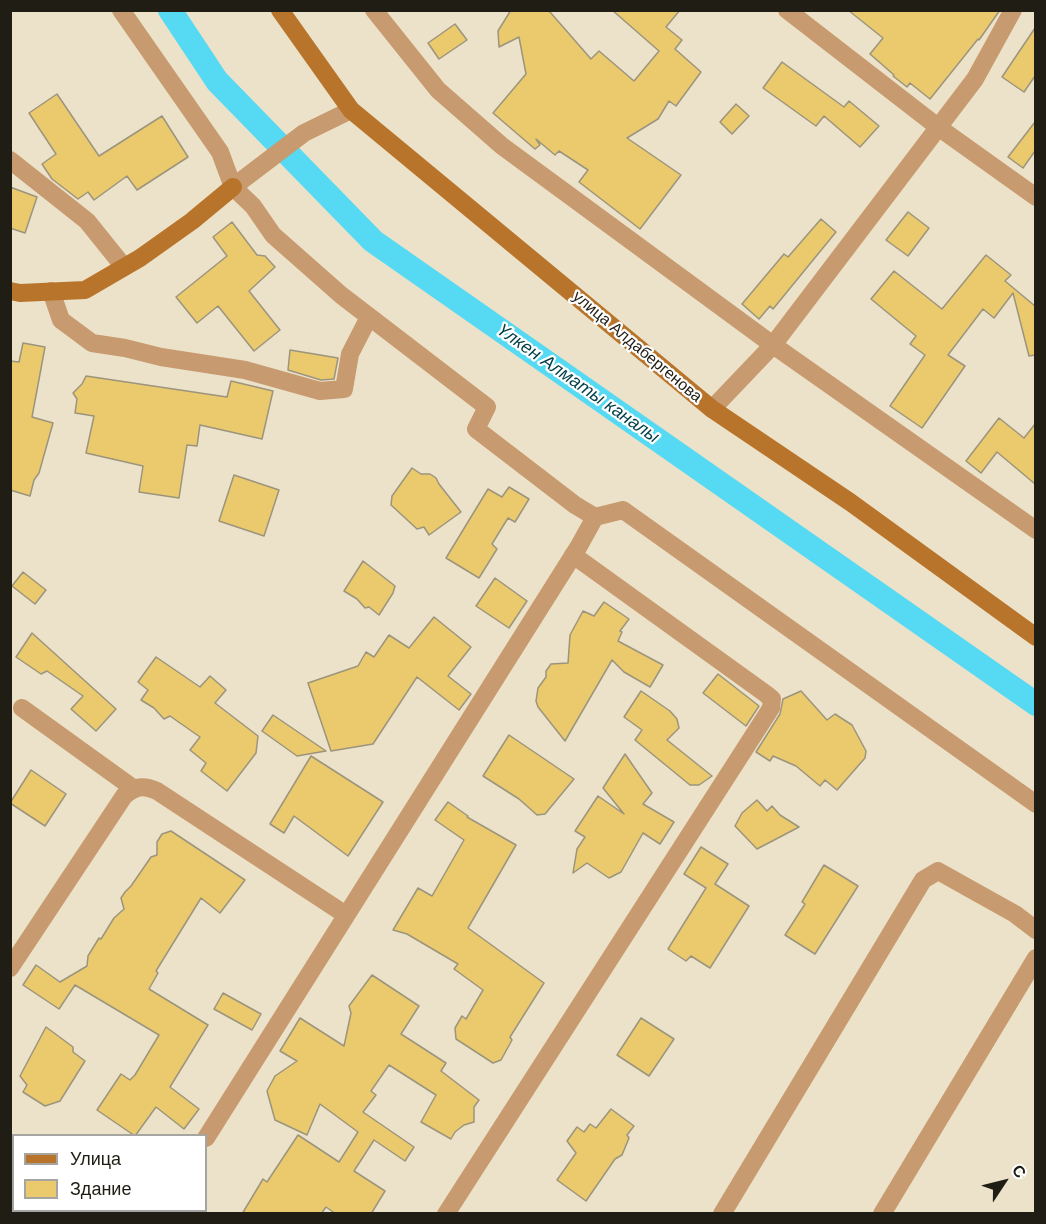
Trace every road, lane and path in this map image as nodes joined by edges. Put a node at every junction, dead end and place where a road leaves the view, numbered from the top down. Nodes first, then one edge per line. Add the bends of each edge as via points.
1 (121, 10) edge
2 (280, 10) edge
3 (374, 10) edge
4 (786, 10) edge
5 (1013, 10) edge
6 (351, 110) junction
7 (938, 127) junction
8 (10, 160) edge
9 (233, 187) junction
10 (1035, 198) edge
11 (124, 267) junction
12 (10, 291) edge
13 (51, 291) junction
14 (369, 317) junction
15 (773, 345) junction
16 (712, 409) junction
17 (595, 517) junction
18 (1035, 530) edge
19 (573, 555) junction
20 (1035, 637) edge
21 (22, 708) dead end
22 (133, 788) junction
23 (1035, 804) edge
24 (346, 915) junction
25 (1035, 930) edge
26 (1035, 958) edge
27 (10, 968) edge
28 (207, 1136) edge
29 (446, 1214) edge
30 (722, 1214) edge
31 (882, 1214) edge

1 - 9 street via 220,152
2 - 6 main road, улица Алдабергенова
3 - 15 street via 438,90 502,146
4 - 7 street
5 - 7 street via 975,79
6 - 9 street via 304,133
6 - 16 main road, улица Алдабергенова
7 - 10 street
7 - 15 street
8 - 11 street via 87,221
9 - 11 main road
9 - 14 street via 253,206 273,235
11 - 13 main road via 85,290
12 - 13 main road
13 - 14 street via 62,320 92,343 245,370 320,391 344,389 350,354
14 - 17 street via 487,407 476,429
15 - 16 street
15 - 18 street
16 - 20 main road, улица Алдабергенова via 850,502
17 - 19 street
17 - 23 street via 623,510
19 - 24 street
19 - 29 street via 766,694 772,699 771,708
21 - 22 street
22 - 24 street via 157,790
22 - 27 street
24 - 28 street
25 - 30 street via 938,871 923,880
26 - 31 street

